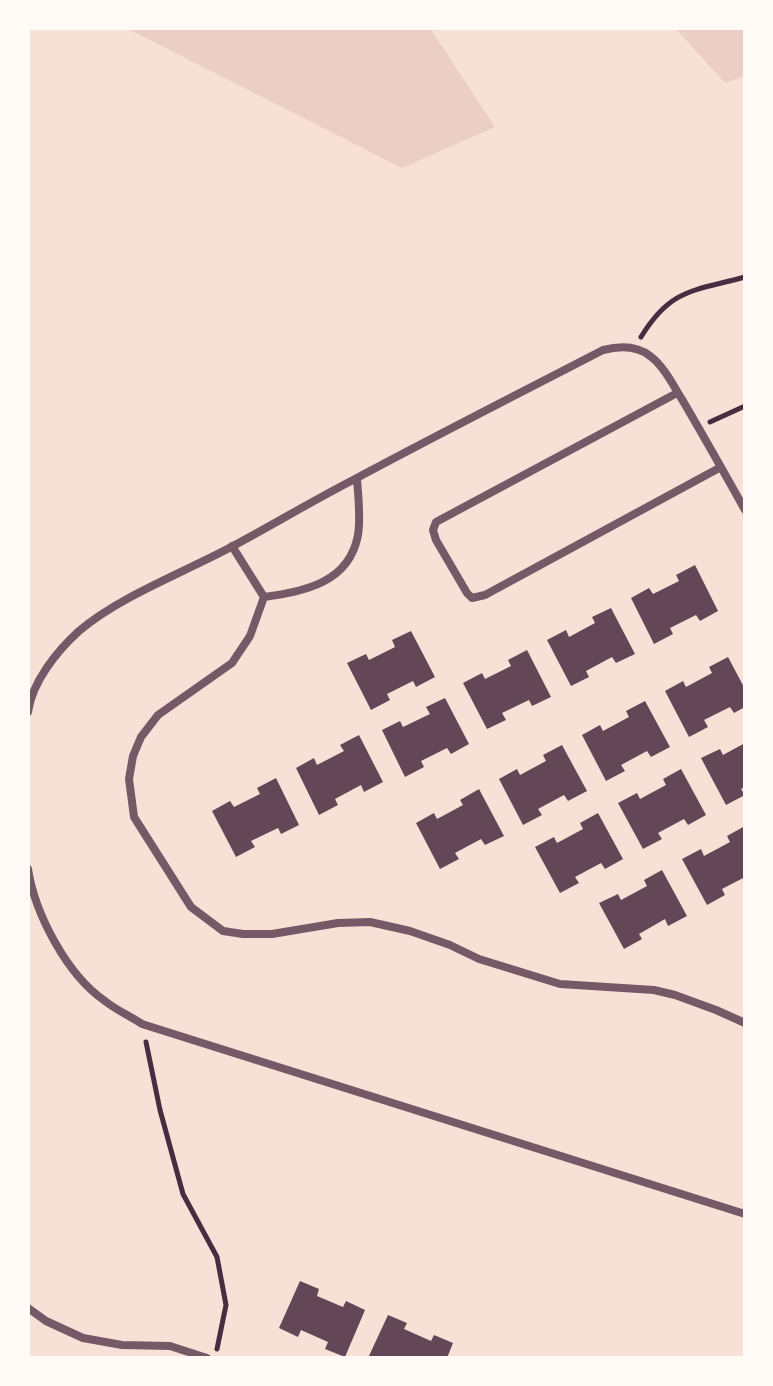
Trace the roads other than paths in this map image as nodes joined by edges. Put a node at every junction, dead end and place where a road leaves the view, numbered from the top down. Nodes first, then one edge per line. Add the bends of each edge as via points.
1 (677, 393) junction
2 (721, 467) junction
3 (357, 478) junction
4 (745, 510) edge
5 (232, 546) junction
6 (264, 597) junction
7 (28, 712) edge
8 (28, 869) edge
9 (745, 1023) edge
10 (745, 1214) edge
11 (28, 1308) edge
12 (207, 1358) edge

1 - 2 street
1 - 2 street via 436,522 436,540 467,593 472,598 485,595
1 - 3 street via 649,354 618,346
2 - 4 street
3 - 5 street
3 - 6 street via 359,523 352,554 326,581
5 - 6 street
5 - 7 street via 115,606 79,632 39,681
6 - 9 street via 250,636 232,663 158,715 133,756 129,779 134,817 191,907 223,931 243,934 370,922 560,984 654,990
8 - 10 street via 50,934 69,966 103,1001 142,1024
11 - 12 street via 83,1338 170,1346

